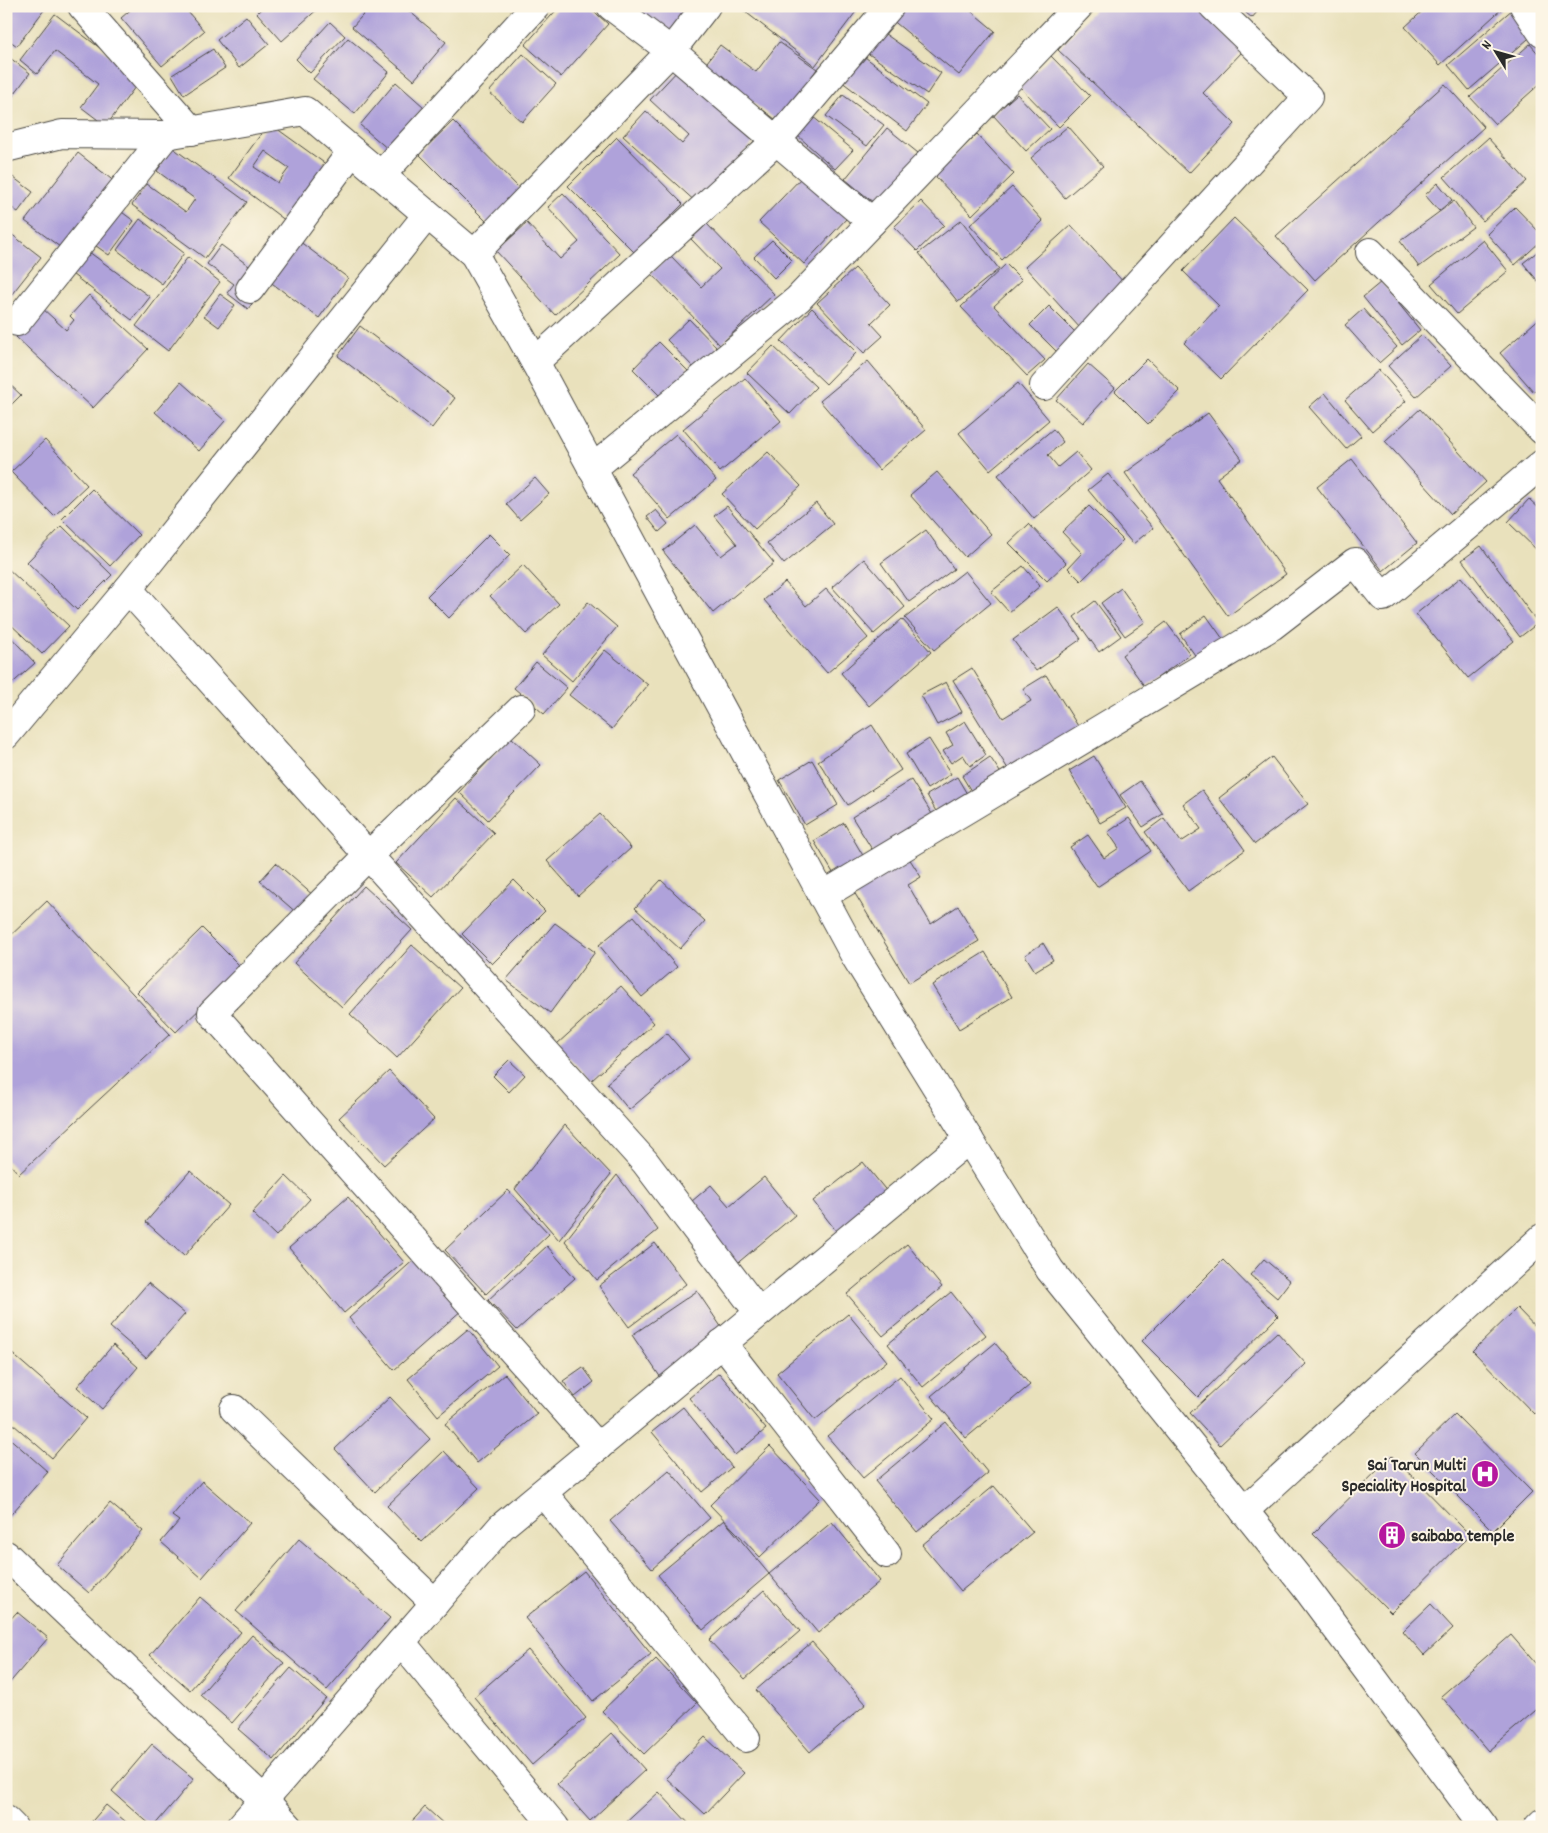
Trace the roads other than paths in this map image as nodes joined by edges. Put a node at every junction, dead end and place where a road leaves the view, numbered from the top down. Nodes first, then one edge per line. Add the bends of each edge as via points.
1 (82, 6) edge
2 (536, 6) edge
3 (612, 6) edge
4 (706, 6) edge
5 (890, 6) edge
6 (1079, 6) edge
7 (1213, 6) edge
8 (1524, 6) edge
9 (1542, 33) edge
10 (671, 51) junction
11 (179, 133) junction
12 (776, 141) junction
13 (6, 148) edge
14 (352, 151) junction
15 (381, 175) junction
16 (428, 215) junction
17 (872, 222) junction
18 (1370, 252) dead end
19 (474, 254) junction
20 (250, 289) dead end
21 (17, 322) dead end
22 (535, 362) junction
23 (1044, 386) dead end
24 (1542, 430) edge
25 (1542, 464) edge
26 (592, 469) junction
27 (128, 589) junction
28 (521, 709) dead end
29 (6, 735) edge
30 (368, 856) junction
31 (822, 896) junction
32 (969, 1139) junction
33 (1542, 1238) edge
34 (759, 1313) junction
35 (722, 1343) junction
36 (234, 1410) dead end
37 (598, 1447) junction
38 (543, 1492) junction
39 (1244, 1510) junction
40 (887, 1554) dead end
41 (6, 1555) edge
42 (435, 1603) junction
43 (401, 1642) junction
44 (746, 1738) dead end
45 (264, 1800) junction
46 (6, 1820) edge
47 (1542, 1823) edge
48 (13, 1827) edge
49 (240, 1827) edge
50 (288, 1827) edge
51 (555, 1827) edge
52 (1484, 1827) edge
53 (1538, 1827) edge

1 - 11 street
2 - 15 street
3 - 10 street
4 - 10 street
5 - 12 street
6 - 17 street
7 - 23 street via 1308,97
8 - 9 street
10 - 12 street
10 - 19 street
11 - 13 street via 62,134
11 - 14 street via 305,111
11 - 21 street
12 - 17 street
12 - 22 street
14 - 15 street
14 - 20 street
15 - 16 street
16 - 19 street
16 - 27 street
17 - 26 street via 798,299
18 - 24 street
19 - 22 street
22 - 26 street
25 - 31 street via 1383,597 1355,562 1272,626
26 - 31 street
27 - 29 street
27 - 30 street
28 - 30 street
30 - 34 street via 646,1162
30 - 37 street via 212,1013
31 - 32 street via 855,956
32 - 34 street
32 - 39 street via 1050,1270
33 - 39 street
34 - 35 street
35 - 37 street
35 - 40 street
36 - 42 street
37 - 38 street
38 - 42 street via 501,1527
38 - 44 street
39 - 52 street
41 - 45 street
42 - 43 street
43 - 45 street
43 - 51 street
45 - 49 street
45 - 50 street
46 - 48 street
47 - 53 street

